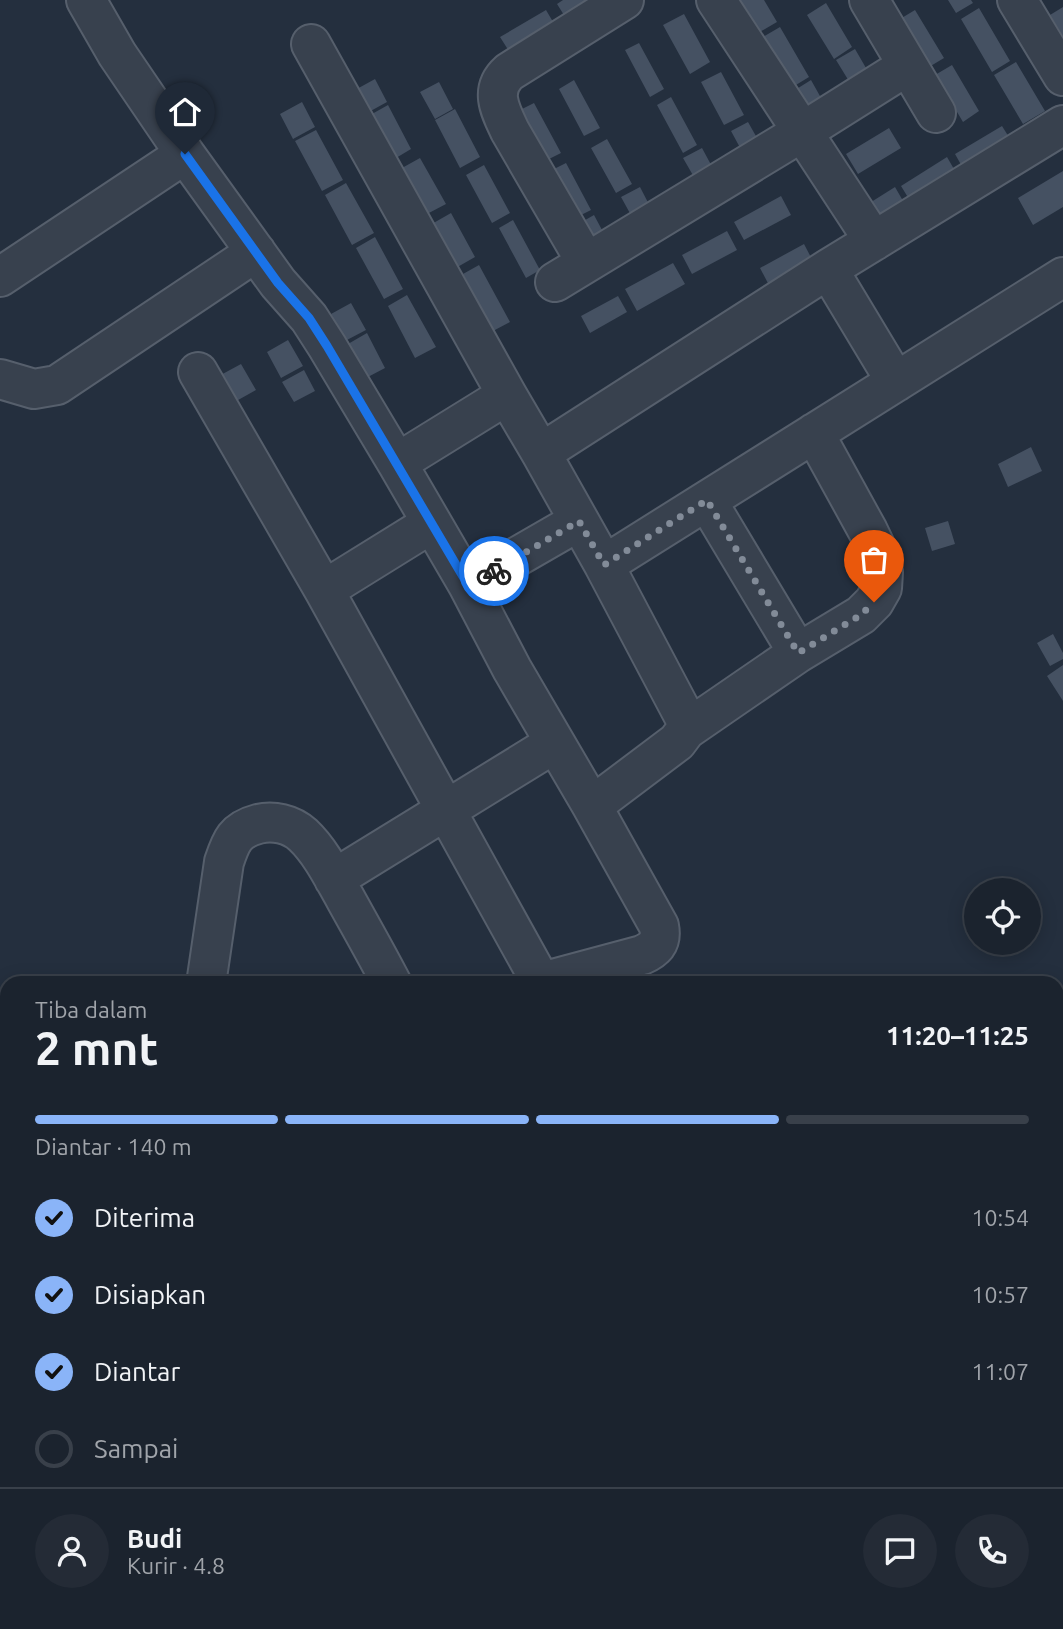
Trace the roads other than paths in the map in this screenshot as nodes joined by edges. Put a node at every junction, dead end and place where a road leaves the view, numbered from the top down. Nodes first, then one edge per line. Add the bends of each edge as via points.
1 (86, 0) edge
2 (624, 0) edge
3 (716, 0) edge
4 (869, 0) edge
5 (1017, 0) edge
6 (311, 44) dead end
7 (907, 66) junction
8 (1063, 76) edge
9 (936, 113) dead end
10 (1063, 125) edge
11 (802, 132) junction
12 (185, 154) junction
13 (874, 241) junction
14 (256, 252) junction
15 (828, 270) junction
16 (0, 277) edge
17 (1063, 277) edge
18 (198, 372) dead end
19 (0, 379) edge
20 (896, 382) junction
21 (507, 395) junction
22 (814, 433) junction
23 (541, 453) junction
24 (397, 463) junction
25 (707, 500) junction
26 (579, 521) junction
27 (432, 523) junction
28 (604, 565) junction
29 (468, 585) junction
30 (324, 590) junction
31 (798, 653) junction
32 (686, 730) junction
33 (555, 743) junction
34 (592, 806) junction
35 (446, 810) junction
36 (334, 879) junction
37 (207, 976) edge
38 (389, 976) edge
39 (533, 976) edge
40 (563, 976) edge

1 - 12 street
2 - 11 street via 509,72 499,86 500,111 571,272
3 - 11 street
4 - 7 street
5 - 8 street
6 - 21 street
7 - 9 street
7 - 11 street
10 - 13 street
11 - 13 street
12 - 14 street
12 - 16 street
13 - 15 street
14 - 19 street via 57,384 34,389
14 - 24 street via 309,318
15 - 20 street
15 - 23 street
17 - 20 street
18 - 30 street
20 - 22 street
21 - 23 street
21 - 24 street
22 - 25 street
22 - 31 street via 879,554 882,588 861,615
23 - 26 street
24 - 27 street
25 - 28 street
25 - 31 street
26 - 28 street
26 - 29 street
27 - 29 street
27 - 30 street
28 - 32 street via 685,716
29 - 33 street
30 - 35 street
31 - 32 street
32 - 34 street via 677,742
33 - 34 street
33 - 35 street
34 - 40 street via 661,934 652,951
35 - 36 street
35 - 39 street
36 - 37 street via 313,846 286,825 266,822 236,835 225,862
36 - 38 street

